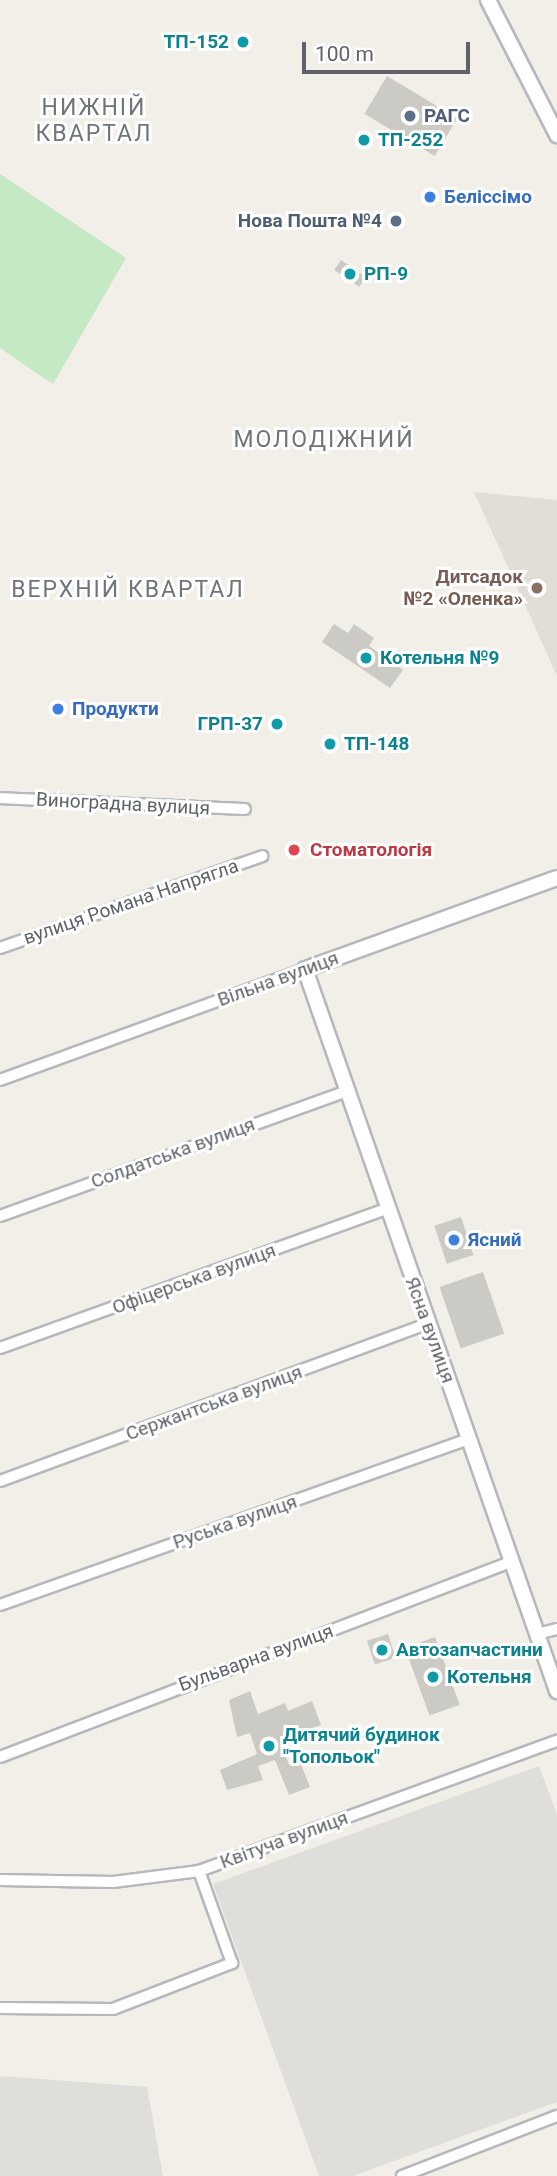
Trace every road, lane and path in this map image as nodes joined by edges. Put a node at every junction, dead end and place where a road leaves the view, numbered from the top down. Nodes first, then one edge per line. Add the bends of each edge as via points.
1 (488, 0) edge
2 (557, 135) edge
3 (0, 798) edge
4 (245, 809) dead end
5 (262, 856) dead end
6 (557, 878) edge
7 (0, 948) edge
8 (304, 969) junction
9 (0, 1080) edge
10 (346, 1091) junction
11 (387, 1209) junction
12 (0, 1216) edge
13 (427, 1324) junction
14 (0, 1348) edge
15 (470, 1439) junction
16 (0, 1481) edge
17 (513, 1561) junction
18 (0, 1605) edge
19 (557, 1629) edge
20 (537, 1634) junction
21 (557, 1691) edge
22 (557, 1741) edge
23 (0, 1757) edge
24 (200, 1871) junction
25 (0, 1880) edge
26 (0, 2008) edge
27 (557, 2116) edge
28 (402, 2176) edge

1 - 2 street
3 - 4 street, Виноградна вулиця
5 - 7 street, вулиця Романа Напрягла
6 - 8 street, Вільна вулиця
8 - 9 street, Вільна вулиця
8 - 10 street, Ясна вулиця
10 - 11 street, Ясна вулиця
10 - 12 street, Солдатська вулиця
11 - 13 street, Ясна вулиця
11 - 14 street, Офіцерська вулиця
13 - 15 street, Ясна вулиця
13 - 16 street, Сержантська вулиця
15 - 17 street, Ясна вулиця
15 - 18 street, Руська вулиця
17 - 20 street, Ясна вулиця
17 - 23 street, Бульварна вулиця
19 - 20 street
20 - 21 street, Ясна вулиця
22 - 24 street, Квітуча вулиця
24 - 25 street, Квітуча вулиця via 113,1882
24 - 26 street via 232,1964 113,2009
27 - 28 street

